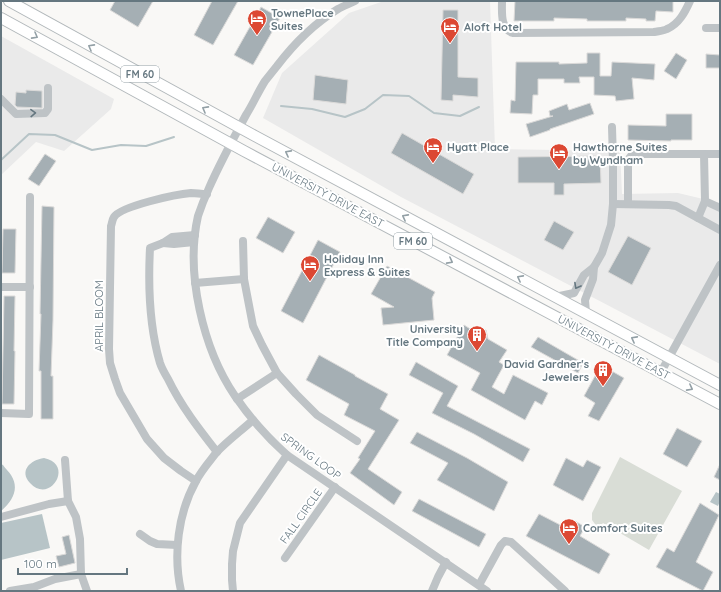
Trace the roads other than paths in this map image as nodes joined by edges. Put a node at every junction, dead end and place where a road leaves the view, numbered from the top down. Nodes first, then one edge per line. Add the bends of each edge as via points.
1 (9, 1) edge
2 (355, 1) edge
3 (502, 1) edge
4 (690, 1) edge
5 (1, 18) edge
6 (706, 28) dead end
7 (720, 28) edge
8 (48, 88) dead end
9 (1, 98) edge
10 (239, 127) junction
11 (612, 127) dead end
12 (231, 143) junction
13 (704, 154) junction
14 (720, 154) edge
15 (206, 194) junction
16 (30, 197) dead end
17 (705, 201) junction
18 (613, 204) junction
19 (628, 204) junction
20 (720, 208) edge
21 (698, 218) junction
22 (720, 230) edge
23 (195, 238) junction
24 (243, 241) dead end
25 (481, 257) junction
26 (720, 265) edge
27 (594, 267) junction
28 (474, 273) junction
29 (244, 279) junction
30 (195, 283) junction
31 (1, 287) edge
32 (30, 287) junction
33 (555, 297) junction
34 (586, 314) junction
35 (669, 358) junction
36 (661, 372) junction
37 (277, 373) junction
38 (720, 385) edge
39 (237, 399) junction
40 (720, 404) edge
41 (1, 413) edge
42 (253, 420) junction
43 (357, 441) dead end
44 (217, 452) junction
45 (287, 454) junction
46 (65, 460) dead end
47 (196, 480) junction
48 (335, 487) junction
49 (68, 501) junction
50 (1, 517) edge
51 (140, 534) dead end
52 (177, 545) junction
53 (286, 558) dead end
54 (446, 562) junction
55 (81, 574) junction
56 (479, 585) junction
57 (10, 591) edge
58 (87, 591) edge
59 (181, 591) edge
60 (233, 591) edge
61 (432, 591) edge
62 (487, 591) edge
63 (565, 591) edge

10 -> 1 main road, UNIVERSITY DRIVE EAST / FM 60
2 - 10 street, SPRING LOOP via 338,9 314,26 287,53 266,80
3 - 4 street via 507,30 513,33 536,33 654,32 668,29 678,21
5 -> 12 main road, UNIVERSITY DRIVE EAST / FM 60
6 - 7 street
9 -> 8 street via 16,114 45,113 48,109
10 - 12 street, SPRING LOOP
25 -> 10 main road, UNIVERSITY DRIVE EAST / FM 60
11 - 18 street
12 - 15 street, SPRING LOOP
12 -> 28 main road, UNIVERSITY DRIVE EAST / FM 60
13 - 14 street
13 - 17 street
13 - 19 street via 631,156 628,160
15 - 23 street, SPRING LOOP
15 - 47 street, APRIL BLOOM via 191,193 128,208 113,218 111,226 109,349 114,380 147,439 164,458
16 - 32 street
17 - 20 street
17 - 21 street
18 - 19 street
18 - 27 street via 611,225 602,254
19 - 21 street via 676,206
21 - 22 street
23 - 30 street, SPRING LOOP
23 - 44 street via 174,244 163,243 150,248 152,320 160,364 186,412
24 - 29 street
25 - 28 main road
33 -> 25 main road, UNIVERSITY DRIVE EAST / FM 60
26 - 35 street
27 -> 33 street via 584,275 574,293
27 - 34 street via 593,279 585,300
28 - 36 main road, UNIVERSITY DRIVE EAST / FM 60
29 - 30 street
29 - 37 street via 253,326
30 - 39 street, SPRING LOOP via 200,314 212,351
31 - 32 street
32 - 41 street via 29,414
33 - 34 main road, UNIVERSITY DRIVE EAST / FM 60
35 -> 34 main road, UNIVERSITY DRIVE EAST / FM 60
35 - 36 street
35 - 38 main road, UNIVERSITY DRIVE EAST / FM 60
36 -> 40 main road, UNIVERSITY DRIVE EAST / FM 60
37 - 39 street
37 - 43 street via 317,415
39 - 42 street, SPRING LOOP
42 - 44 street
42 - 45 street, SPRING LOOP
44 - 47 street
45 - 48 street, SPRING LOOP
45 - 60 street via 240,523 233,551
46 - 49 street
47 - 52 street via 183,515
48 - 53 street, FALL CIRCLE
48 - 54 street, SPRING LOOP
49 - 50 street
49 - 55 street via 76,517 80,539
51 - 52 street via 156,544
52 - 59 street
54 - 56 street, SPRING LOOP
54 - 61 street
55 - 57 street
55 - 58 street
56 - 62 street, SPRING LOOP
56 - 63 street via 505,541 511,542

